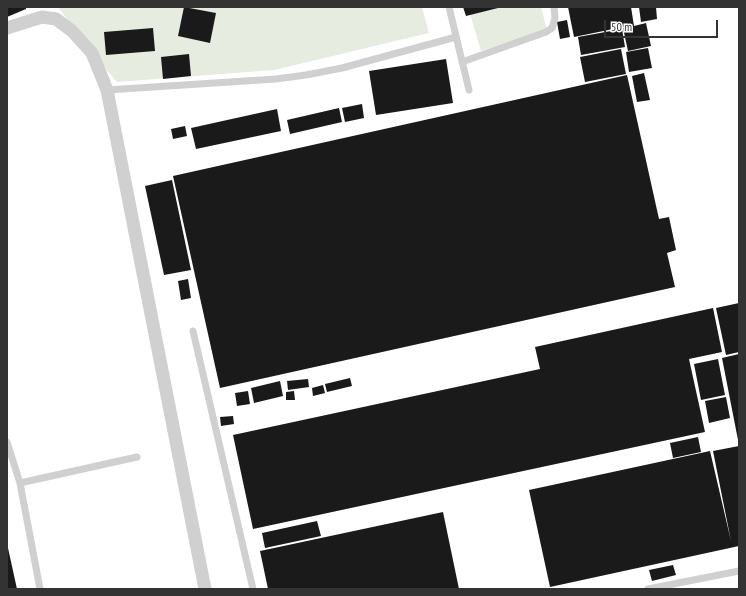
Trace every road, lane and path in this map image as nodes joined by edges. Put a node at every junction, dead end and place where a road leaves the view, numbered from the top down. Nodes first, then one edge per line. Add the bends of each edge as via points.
1 (51, 7) edge
2 (449, 7) edge
3 (554, 7) edge
4 (56, 20) junction
5 (7, 28) edge
6 (456, 37) junction
7 (462, 62) junction
8 (107, 90) junction
9 (469, 90) dead end
10 (193, 331) dead end
11 (7, 442) edge
12 (137, 457) dead end
13 (20, 483) junction
14 (739, 571) edge
15 (40, 589) edge
16 (205, 589) edge
17 (253, 589) edge
18 (648, 589) edge

1 - 4 street
2 - 6 lane
3 - 7 lane via 555,18 552,28 546,32
4 - 5 street via 42,17
4 - 8 street via 72,30 92,53
6 - 7 lane
6 - 8 lane via 342,68 306,75
7 - 9 lane
8 - 16 street
10 - 17 lane
11 - 13 lane
12 - 13 lane
13 - 15 lane
14 - 18 lane

